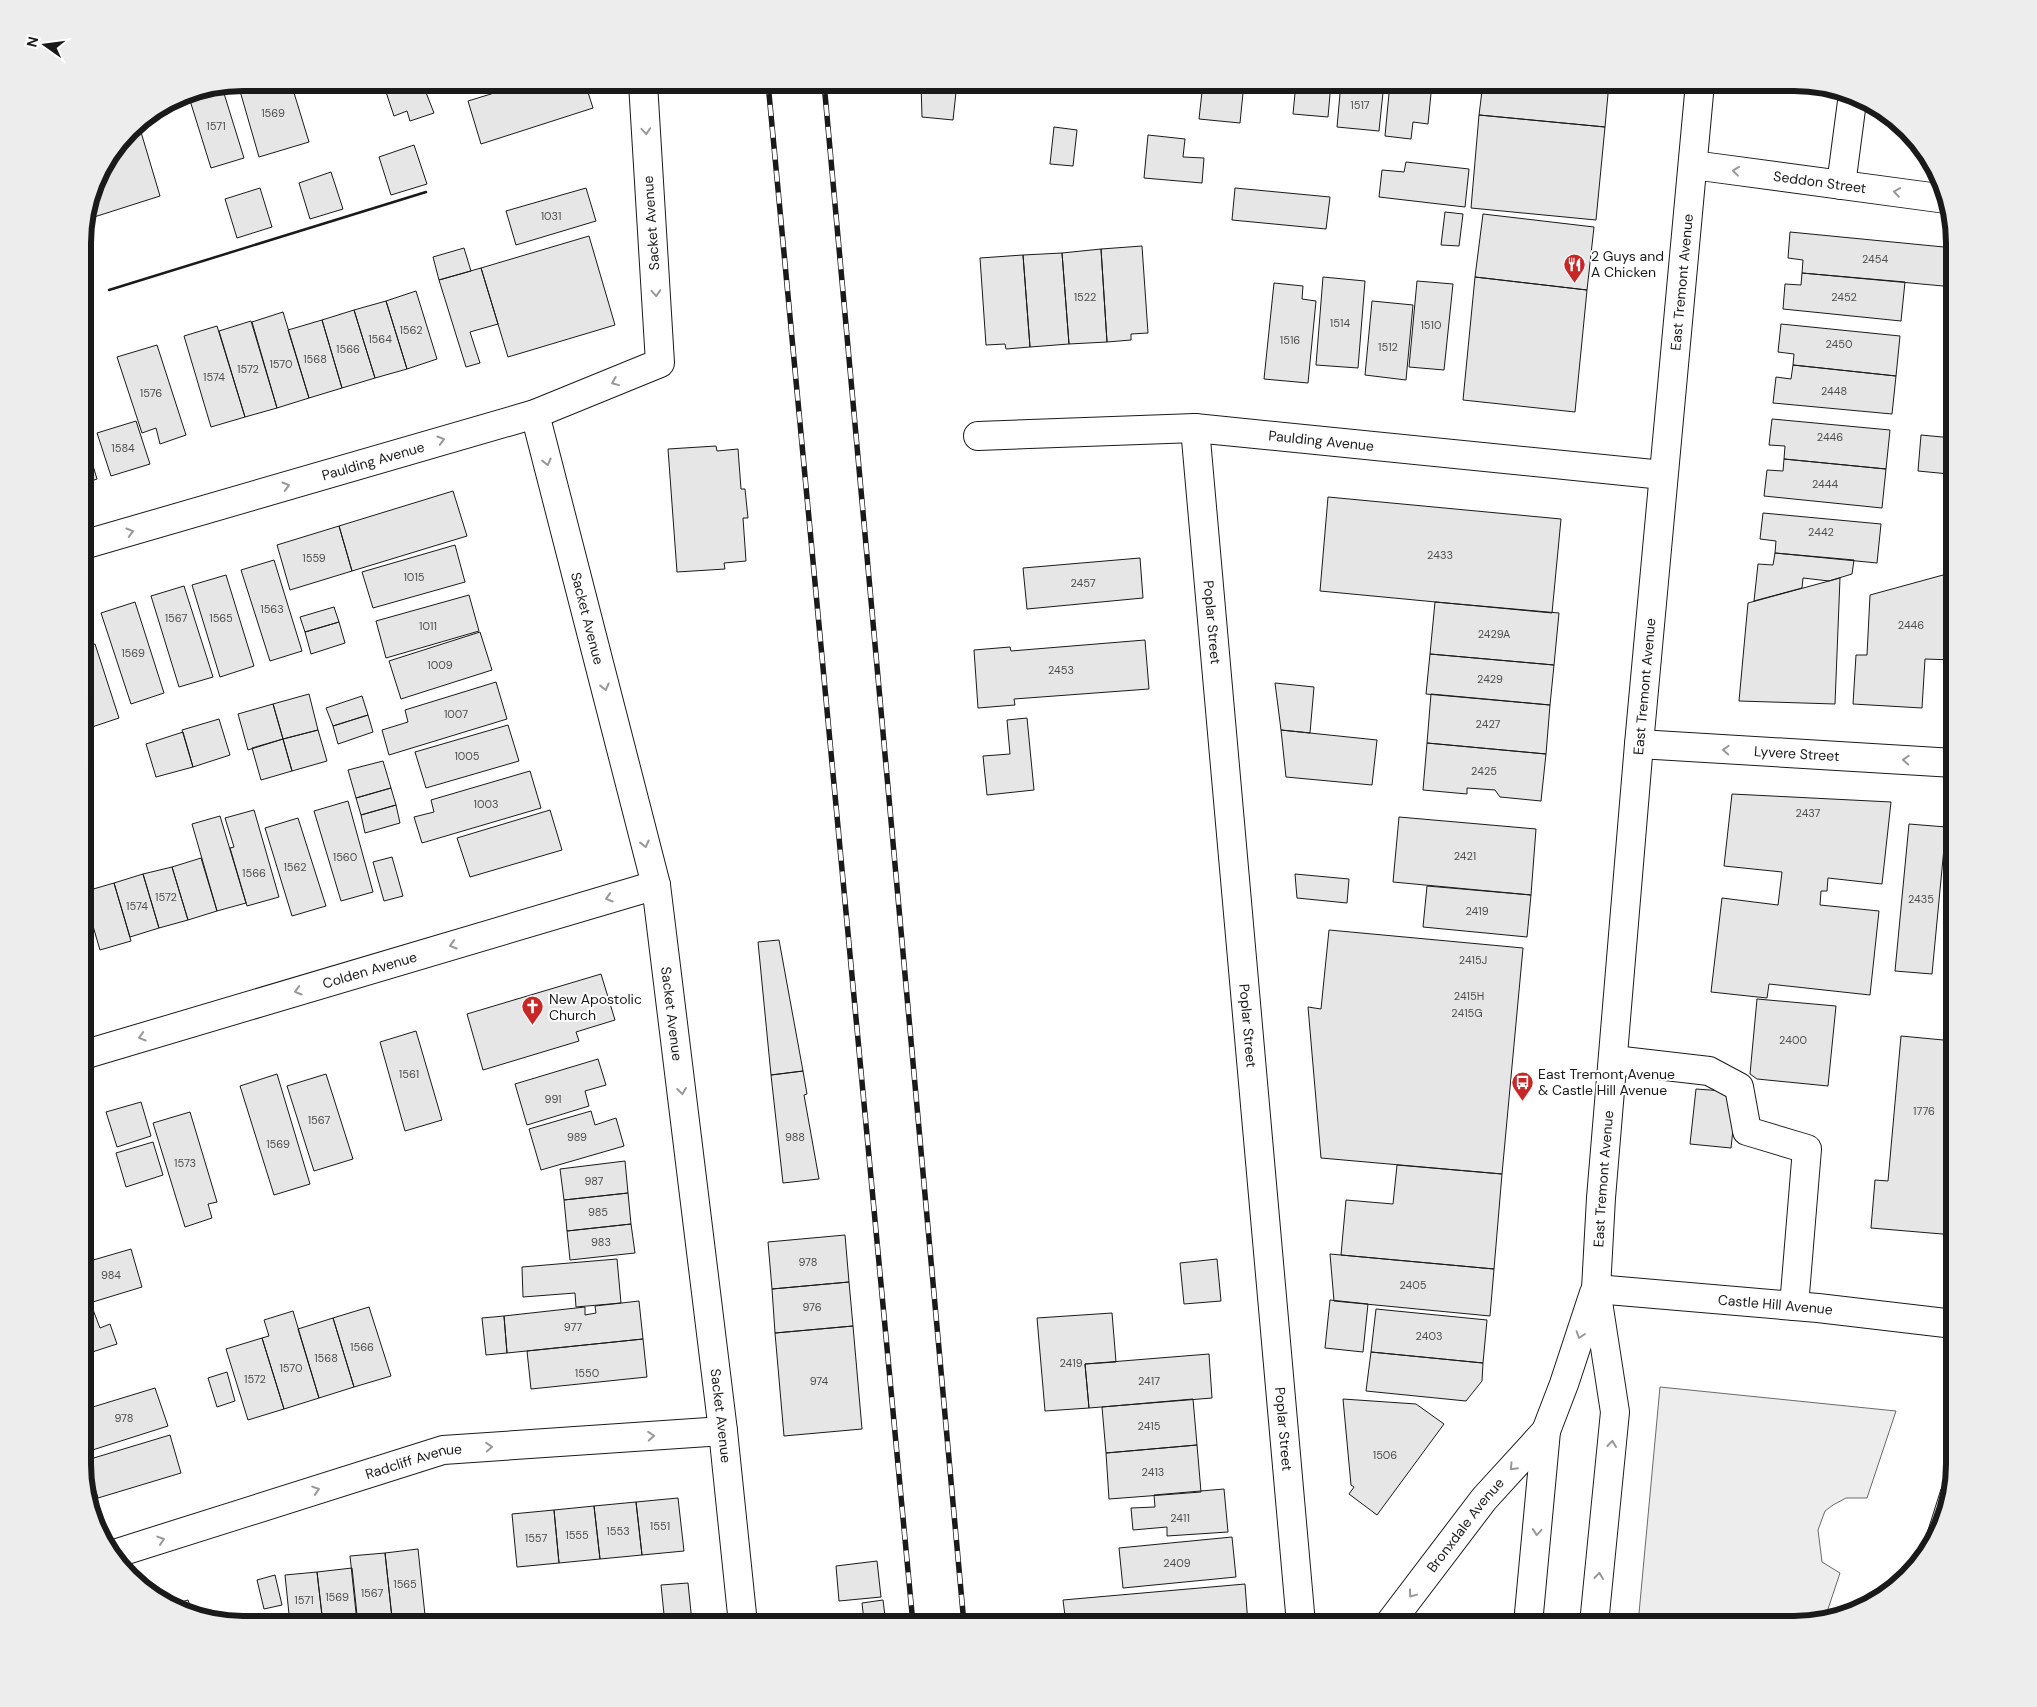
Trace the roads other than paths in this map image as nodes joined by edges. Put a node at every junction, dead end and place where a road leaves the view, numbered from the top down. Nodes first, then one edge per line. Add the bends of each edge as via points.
1 (1699, 91) edge
2 (644, 92) edge
3 (1852, 103) edge
4 (1693, 165) junction
5 (1841, 185) junction
6 (1939, 198) edge
7 (660, 364) joint
8 (535, 414) junction
9 (1195, 428) junction
10 (978, 436) dead end
11 (1663, 475) junction
12 (92, 543) edge
13 (1639, 744) junction
14 (1946, 763) edge
15 (656, 885) junction
16 (92, 1052) edge
17 (1614, 1060) junction
18 (1596, 1289) junction
19 (1794, 1306) junction
20 (1946, 1323) edge
21 (724, 1431) junction
22 (1546, 1431) junction
23 (120, 1552) edge
24 (742, 1616) edge
25 (1300, 1616) edge
26 (1395, 1616) edge
27 (1529, 1616) edge
28 (1595, 1616) edge

1 - 4 street, East Tremont Avenue
2 -> 7 street, Sacket Avenue
3 - 5 street
5 -> 4 street, Seddon Street
4 - 11 street, East Tremont Avenue
6 -> 5 street, Seddon Street
7 -> 8 street, Paulding Avenue
12 -> 8 street, Paulding Avenue
8 -> 15 street, Sacket Avenue
9 - 10 street, Paulding Avenue
9 - 11 street, Paulding Avenue
9 - 25 street, Poplar Street
11 - 13 street, East Tremont Avenue
14 -> 13 street, Lyvere Street
13 - 17 street, East Tremont Avenue
15 -> 16 street, Colden Avenue
15 -> 21 street, Sacket Avenue
17 - 18 street, East Tremont Avenue
17 - 19 street via 1709,1071 1738,1087 1747,1131 1808,1149
18 - 19 street, Castle Hill Avenue
18 -> 22 street, East Tremont Avenue
28 -> 18 street, East Tremont Avenue via 1615,1412
19 - 20 street, Castle Hill Avenue
23 -> 21 street, Radcliff Avenue via 443,1450
21 - 24 street, Sacket Avenue
22 -> 26 street, Bronxdale Avenue via 1484,1499
22 -> 27 street, East Tremont Avenue

